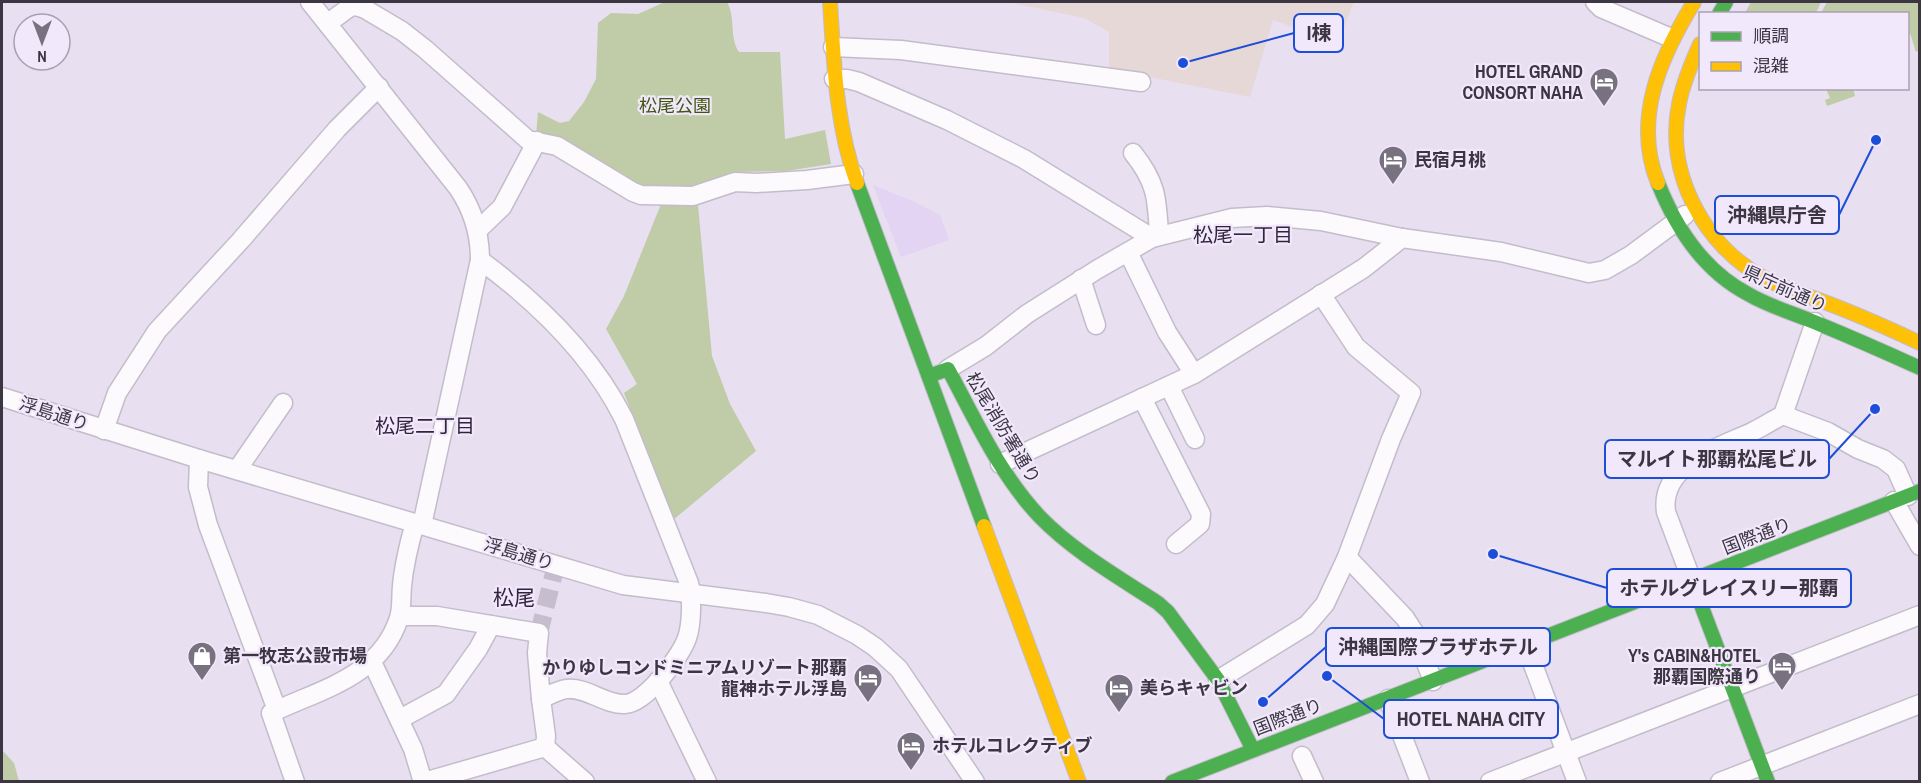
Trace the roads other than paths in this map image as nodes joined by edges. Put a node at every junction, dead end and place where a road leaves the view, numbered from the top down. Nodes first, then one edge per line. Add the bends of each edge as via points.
1 (310, 2) edge
2 (830, 2) edge
3 (1595, 2) edge
4 (1694, 2) edge
5 (328, 23) junction
6 (1671, 38) junction
7 (833, 47) junction
8 (1699, 47) edge
9 (834, 79) junction
10 (1141, 82) dead end
11 (379, 87) junction
12 (537, 141) junction
13 (1133, 153) dead end
14 (854, 174) junction
15 (1694, 208) junction
16 (1676, 222) junction
17 (478, 230) junction
18 (1155, 237) junction
19 (1402, 238) junction
20 (1128, 252) junction
21 (480, 260) junction
22 (1081, 279) junction
23 (1321, 294) junction
24 (1815, 322) junction
25 (1096, 325) dead end
26 (1920, 343) edge
27 (1920, 368) edge
28 (948, 369) junction
29 (1194, 374) junction
30 (929, 376) junction
31 (1169, 386) junction
32 (2, 397) edge
33 (1142, 398) junction
34 (283, 403) dead end
35 (1783, 415) junction
36 (104, 430) junction
37 (1195, 439) dead end
38 (199, 459) junction
39 (1000, 464) junction
40 (237, 470) junction
41 (976, 473) junction
42 (1907, 496) edge
43 (418, 524) junction
44 (1176, 544) dead end
45 (1920, 546) edge
46 (1347, 557) junction
47 (1692, 581) junction
48 (691, 593) junction
49 (1920, 615) edge
50 (400, 616) junction
51 (491, 625) junction
52 (1526, 646) junction
53 (372, 662) junction
54 (658, 681) junction
55 (1218, 681) junction
56 (1433, 681) junction
57 (1731, 687) junction
58 (541, 699) junction
59 (1388, 699) junction
60 (1920, 704) edge
61 (277, 710) junction
62 (400, 719) junction
63 (545, 747) junction
64 (1253, 750) junction
65 (1566, 752) junction
66 (1302, 756) dead end
67 (1765, 773) edge
68 (295, 782) edge
69 (424, 782) edge
70 (585, 782) edge
71 (706, 782) edge
72 (975, 782) edge
73 (1079, 782) edge
74 (1172, 782) edge
75 (1314, 782) edge
76 (1420, 782) edge
77 (1490, 782) edge
78 (1577, 782) edge
79 (1720, 782) edge

1 - 5 street
2 - 7 main road
3 - 6 street
4 - 6 main road, 県庁前通り
5 - 11 street
5 - 12 street via 350,7 365,9 402,31 528,140
6 - 16 main road, 県庁前通り via 1655,76 1648,128 1656,178
7 - 9 main road
7 - 10 street via 901,50
8 - 15 main road, 県庁前通り via 1681,88 1676,134 1680,176
9 - 14 main road via 844,144
9 - 18 street via 859,82 947,120 1024,159
11 - 17 street via 458,188
11 - 36 street via 157,331 117,393
12 - 14 street via 557,146 641,195 693,196 735,182
12 - 17 street via 502,207
13 - 18 street via 1157,199
14 - 30 main road
15 - 16 street
15 - 26 main road, 県庁前通り via 1722,246 1757,274
16 - 19 street via 1619,263 1589,273 1501,252
16 - 24 main road, 県庁前通り via 1708,264 1728,282 1756,299
17 - 21 street
18 - 19 street via 1232,218 1267,216 1321,221
18 - 20 street
19 - 23 street via 1364,268
20 - 22 street
20 - 29 street via 1167,332
21 - 43 street
21 - 48 street via 547,317 614,399
22 - 25 street
22 - 28 street
23 - 29 street
23 - 46 street via 1356,347 1411,393
24 - 27 main road, 県庁前通り
24 - 35 street
28 - 30 main road, 松尾消防署通り
28 - 39 main road, 松尾消防署通り
29 - 31 street
30 - 41 main road
31 - 33 street
31 - 37 street
32 - 36 street, 浮島通り
33 - 39 street
33 - 44 street via 1201,514 1200,524
34 - 40 street
35 - 42 street via 1883,459 1896,469
35 - 47 street via 1712,448 1690,462 1674,481 1665,500 1666,512
36 - 38 street, 浮島通り
38 - 40 street, 浮島通り
38 - 61 street via 198,487 208,525
39 - 41 main road
39 - 55 main road, 松尾消防署通り via 1019,493 1052,528 1168,612
40 - 43 street, 浮島通り
41 - 73 main road
42 - 45 street
42 - 47 main road, 国際通り
43 - 48 street, 浮島通り via 623,585
43 - 50 street via 404,569
46 - 55 street via 1325,604 1307,625
46 - 56 street via 1414,632
47 - 52 main road, 国際通り
47 - 57 main road
48 - 54 street via 687,638
48 - 72 street, 浮島通り via 789,607 834,621 858,635 907,679
49 - 57 street
50 - 51 street via 438,616
50 - 53 street via 382,652
51 - 58 street via 539,633
51 - 62 street via 446,694
52 - 56 main road, 国際通り
52 - 65 street
53 - 61 street via 346,681
53 - 62 street
54 - 58 street via 627,704 578,689 555,692
54 - 71 street
55 - 64 main road, 松尾消防署通り
56 - 59 main road, 国際通り
57 - 65 street
57 - 67 main road
58 - 63 street
59 - 64 main road, 国際通り
59 - 76 street
60 - 67 street
61 - 68 street via 271,713
62 - 69 street
63 - 69 street
63 - 70 street
64 - 74 main road, 国際通り
65 - 77 street
65 - 78 street
66 - 75 street
67 - 79 street

